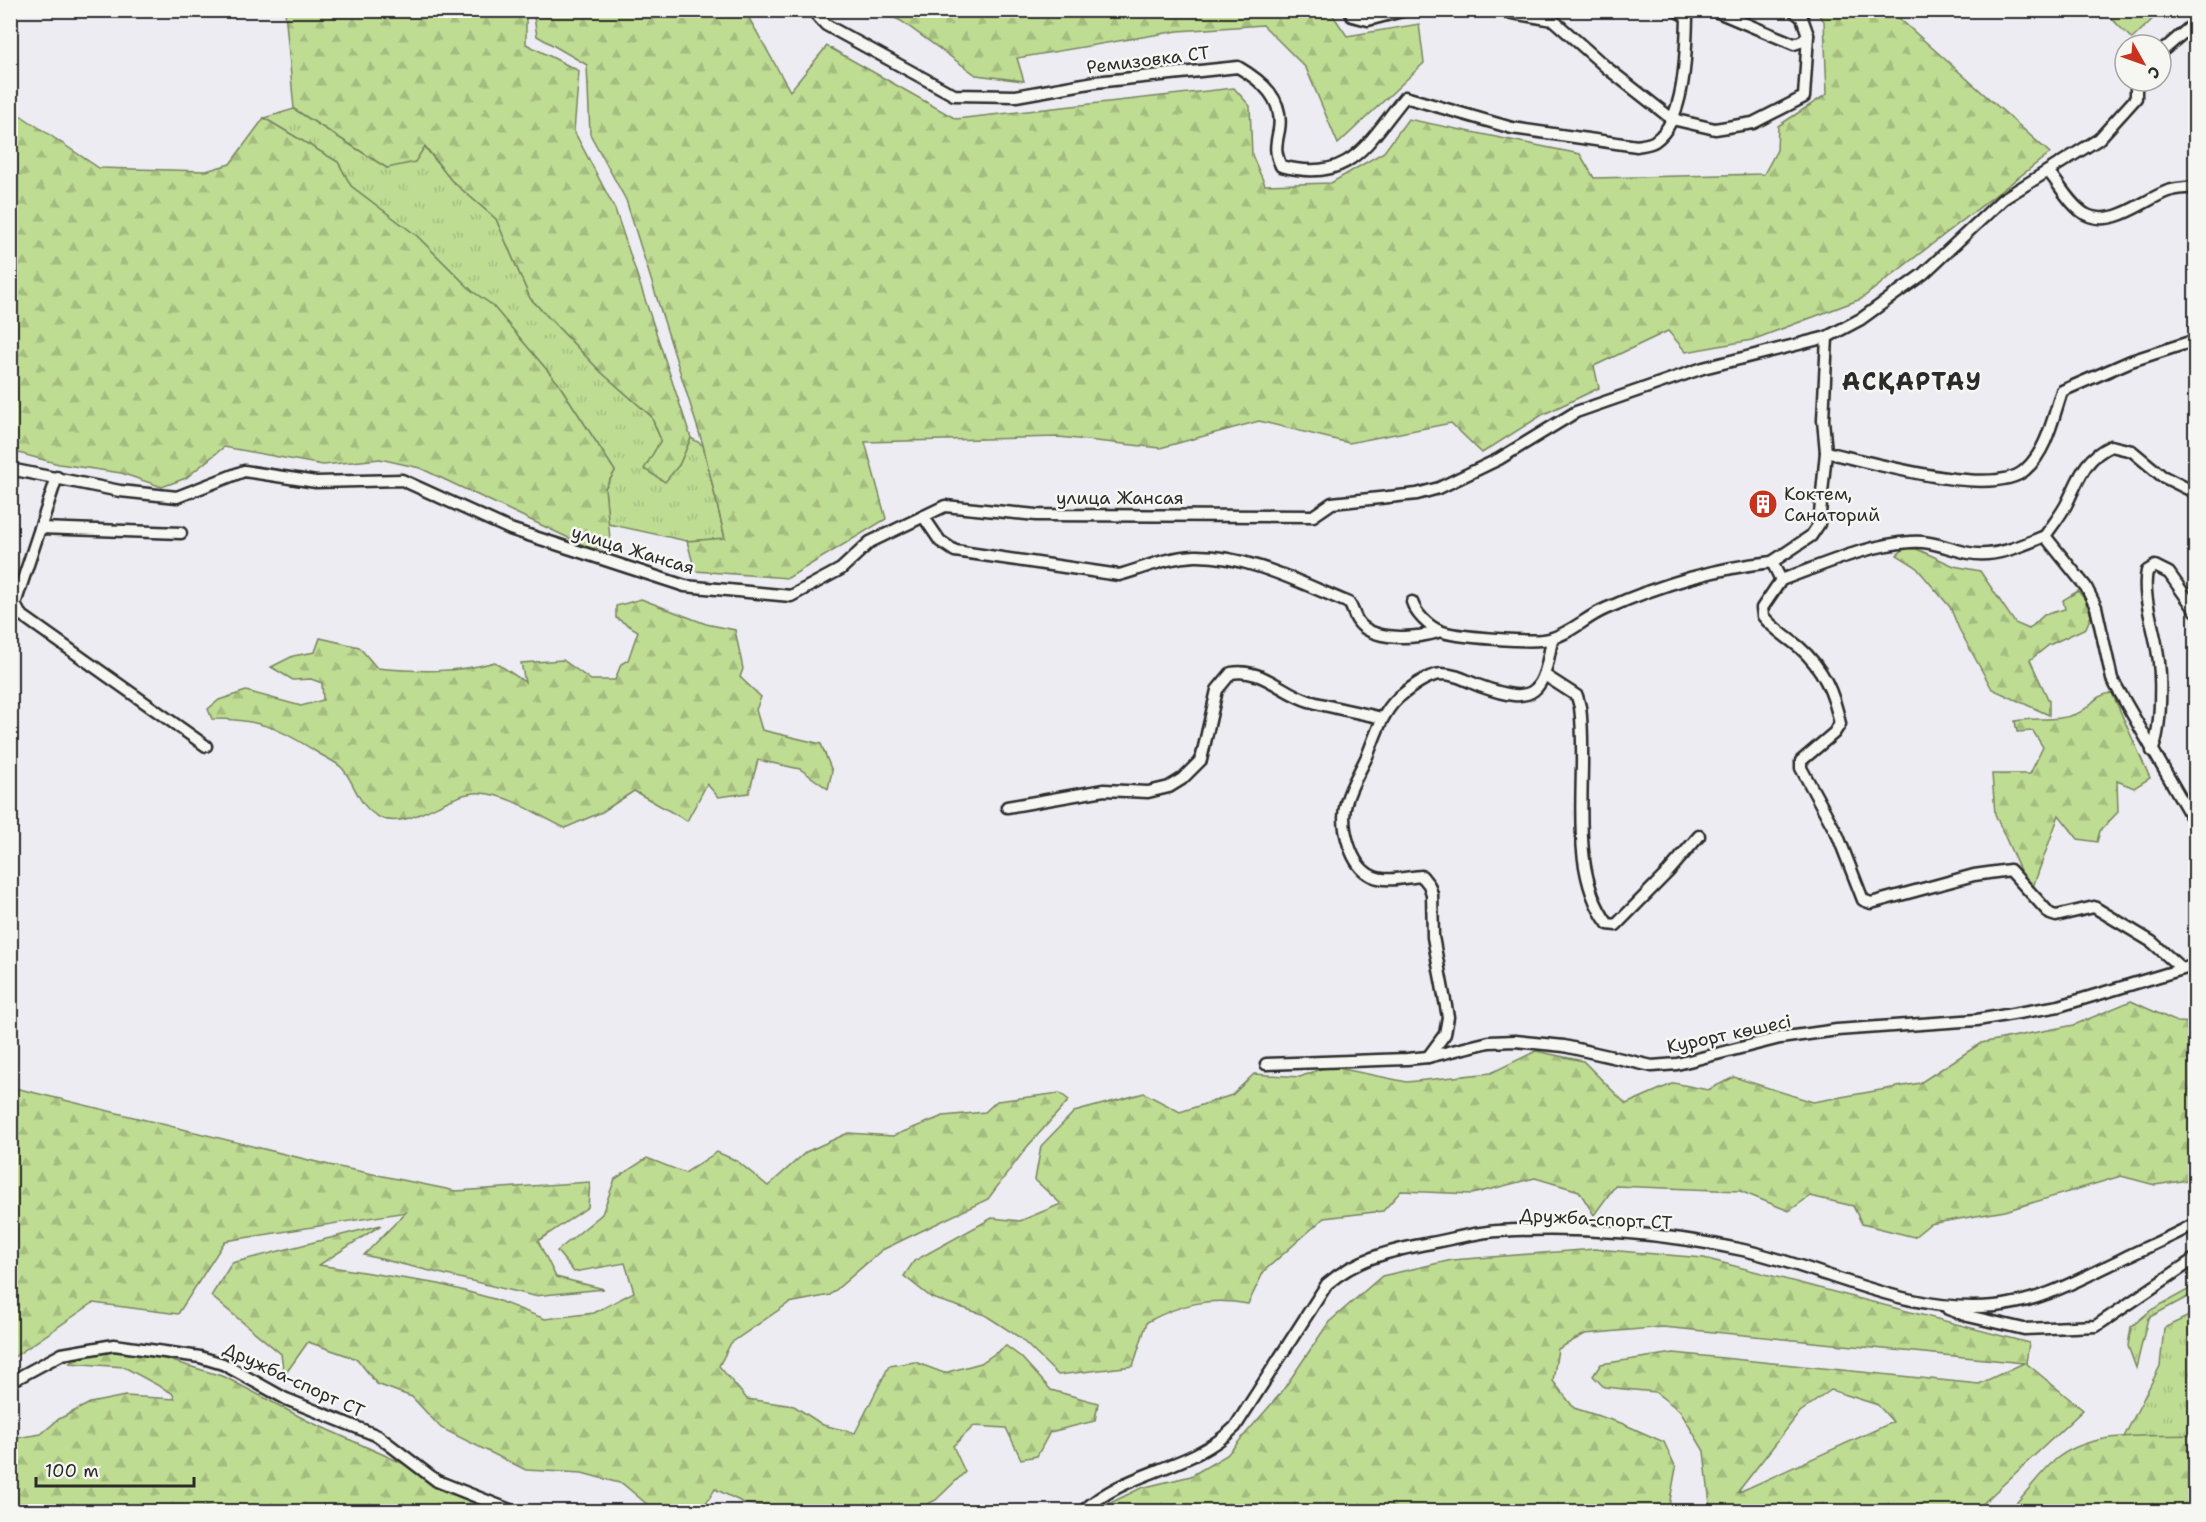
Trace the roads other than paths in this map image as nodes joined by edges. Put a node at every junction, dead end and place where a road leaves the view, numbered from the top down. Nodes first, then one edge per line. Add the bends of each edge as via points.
1 (812, 10) edge
2 (1350, 10) edge
3 (1406, 10) edge
4 (1495, 10) edge
5 (1675, 10) edge
6 (1713, 10) edge
7 (1793, 10) edge
8 (2196, 22) edge
9 (1808, 35) junction
10 (2173, 42) edge
11 (2136, 93) edge
12 (1672, 119) junction
13 (2048, 171) junction
14 (2196, 187) edge
15 (1827, 337) junction
16 (2196, 340) edge
17 (1826, 452) junction
18 (10, 469) edge
19 (57, 477) junction
20 (2196, 493) edge
21 (923, 516) junction
22 (40, 528) junction
23 (181, 533) dead end
24 (2045, 536) junction
25 (1773, 562) junction
26 (1781, 580) junction
27 (1412, 602) dead end
28 (2196, 611) edge
29 (1440, 631) junction
30 (1552, 639) junction
31 (1546, 676) junction
32 (1382, 718) junction
33 (206, 746) dead end
34 (2152, 751) junction
35 (1007, 807) dead end
36 (2196, 825) edge
37 (1699, 836) dead end
38 (2196, 965) edge
39 (2182, 969) junction
40 (1428, 1057) junction
41 (1266, 1064) dead end
42 (2196, 1223) edge
43 (2196, 1258) edge
44 (1940, 1305) junction
45 (10, 1382) edge
46 (515, 1512) edge
47 (1082, 1512) edge

1 - 12 street, Ремизовка СТ via 826,26 954,95 1016,96 1095,82 1238,67 1257,78 1275,101 1279,112 1275,144 1281,166 1304,172 1322,171 1354,158 1370,144 1405,97 1512,128 1637,146 1656,141
2 - 3 street via 1353,16 1368,21
4 - 12 street via 1553,20
5 - 12 street via 1687,17 1685,78
6 - 9 street via 1786,42 1803,41
7 - 9 street via 1802,18
8 - 10 street
9 - 12 street via 1804,97 1754,123 1715,129
11 - 13 street via 2136,98 2099,139
13 - 14 street via 2086,215 2114,216 2169,191
13 - 15 street via 2003,199 1923,274 1861,319
15 - 17 street via 1823,420
15 - 21 street, улица Жансая via 1703,368 1576,412 1499,459 1439,488 1332,503 1312,515 1036,515 945,506
16 - 17 street via 2131,361 2062,391 2046,440 2020,474 1976,481 1949,479
17 - 25 street via 1819,524 1811,536
18 - 19 street, улица Жансая
19 - 21 street, улица Жансая via 177,497 244,471 316,482 402,480 510,529 685,585 791,596 841,569 870,542
19 - 22 street
20 - 24 street via 2162,476 2132,451 2110,446 2090,459 2079,474 2065,506
21 - 29 street via 940,541 956,551 1119,574 1152,562 1195,556 1233,561 1265,569 1349,603 1365,627 1386,635 1412,638
22 - 23 street
22 - 33 street via 15,604 20,614
24 - 26 street via 2001,553 1970,554 1931,541 1888,545
24 - 34 street via 2086,587 2096,607 2112,679
25 - 26 street
25 - 30 street via 1669,583 1602,610
26 - 39 street via 1762,608 1763,616 1820,669 1834,696 1840,724 1801,761 1801,768 1838,836 1863,900 1871,903 1974,875 2010,870 2050,914 2094,908 2152,942
27 - 29 street via 1416,613
28 - 34 street via 2169,573 2156,566 2147,571 2144,585 2158,652 2159,721
29 - 30 street via 1532,642
30 - 31 street
31 - 32 street via 1529,694 1519,696 1459,676 1439,674 1410,689
31 - 37 street via 1577,696 1580,707 1585,860 1593,893 1608,924 1616,925 1635,907
32 - 35 street via 1307,700 1248,672 1231,673 1217,690 1204,756 1192,771 1169,787 1148,792 1104,790
32 - 40 street via 1348,795 1346,834 1352,853 1371,876 1422,876 1430,885 1433,937 1448,1017 1445,1034
34 - 36 street
38 - 39 street, Курорт көшесі
39 - 40 street, Курорт көшесі via 2059,1005 1977,1020 1792,1036 1677,1064 1652,1066 1564,1046 1515,1041 1489,1042
40 - 41 street, Курорт көшесі
42 - 44 street, Дружба-спорт СТ via 2042,1297 1994,1306
43 - 44 street via 2096,1326 2024,1329
44 - 47 street, Дружба-спорт СТ via 1743,1250 1683,1240 1563,1230 1496,1231 1404,1248 1365,1259 1327,1284 1235,1428 1219,1443 1201,1455 1100,1495
45 - 46 street, Дружба-спорт СТ via 62,1354 95,1347 140,1347 200,1357 223,1364 286,1399 378,1436 437,1481

